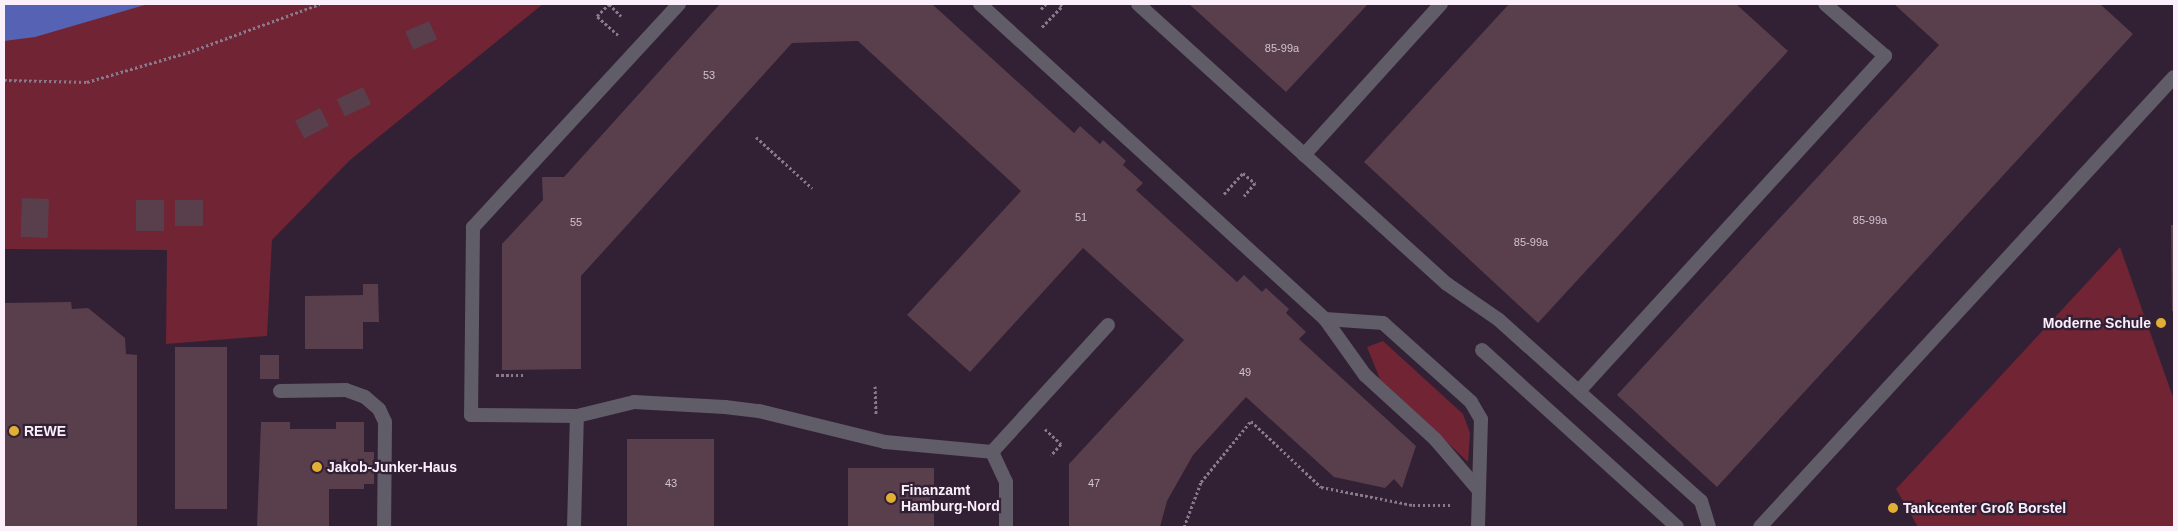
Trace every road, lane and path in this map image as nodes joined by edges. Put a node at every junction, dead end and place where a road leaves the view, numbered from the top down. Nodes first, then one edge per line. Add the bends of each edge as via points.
1 (320, 4) edge
2 (679, 4) edge
3 (980, 4) edge
4 (1046, 4) edge
5 (1060, 4) edge
6 (1138, 4) edge
7 (1441, 4) edge
8 (1825, 4) edge
9 (1041, 9) dead end
10 (621, 16) dead end
11 (1025, 45) junction
12 (635, 51) junction
13 (2174, 77) edge
14 (4, 80) edge
15 (756, 137) dead end
16 (1304, 155) junction
17 (812, 188) dead end
18 (1244, 196) dead end
19 (1208, 212) junction
20 (1325, 318) junction
21 (1108, 325) dead end
22 (1482, 350) dead end
23 (280, 391) dead end
24 (1579, 391) junction
25 (1028, 413) junction
26 (577, 416) junction
27 (992, 452) junction
28 (1051, 455) dead end
29 (1477, 488) junction
30 (1478, 506) junction
31 (384, 527) edge
32 (574, 527) edge
33 (1006, 527) edge
34 (1184, 527) edge
35 (1478, 527) edge
36 (1677, 527) edge
37 (1709, 527) edge
38 (1760, 527) edge

1 - 14 path via 192,51 87,82
2 - 12 lane
3 - 11 lane
4 - 9 path
5 - 11 path via 1062,6
6 - 16 lane
7 - 16 lane
8 - 24 lane via 1885,56
10 - 12 path via 609,4 597,16
11 - 19 lane
12 - 26 lane via 472,227 471,415
13 - 38 lane
15 - 17 path
16 - 24 lane via 1447,284 1498,320
18 - 19 path via 1255,183 1244,172
19 - 20 lane
20 - 29 lane via 1365,375 1435,439
20 - 29 lane via 1383,323 1471,402 1480,419
21 - 25 lane
22 - 36 lane
23 - 31 lane via 346,390 365,397 379,409 385,422
24 - 37 lane via 1701,501
25 - 27 lane
25 - 28 path via 1061,444
26 - 27 lane via 634,402 725,407 759,411 885,442
26 - 32 lane
27 - 33 lane via 1006,482
29 - 30 lane
30 - 34 path via 1413,505 1320,487 1251,421 1201,482
30 - 35 lane

